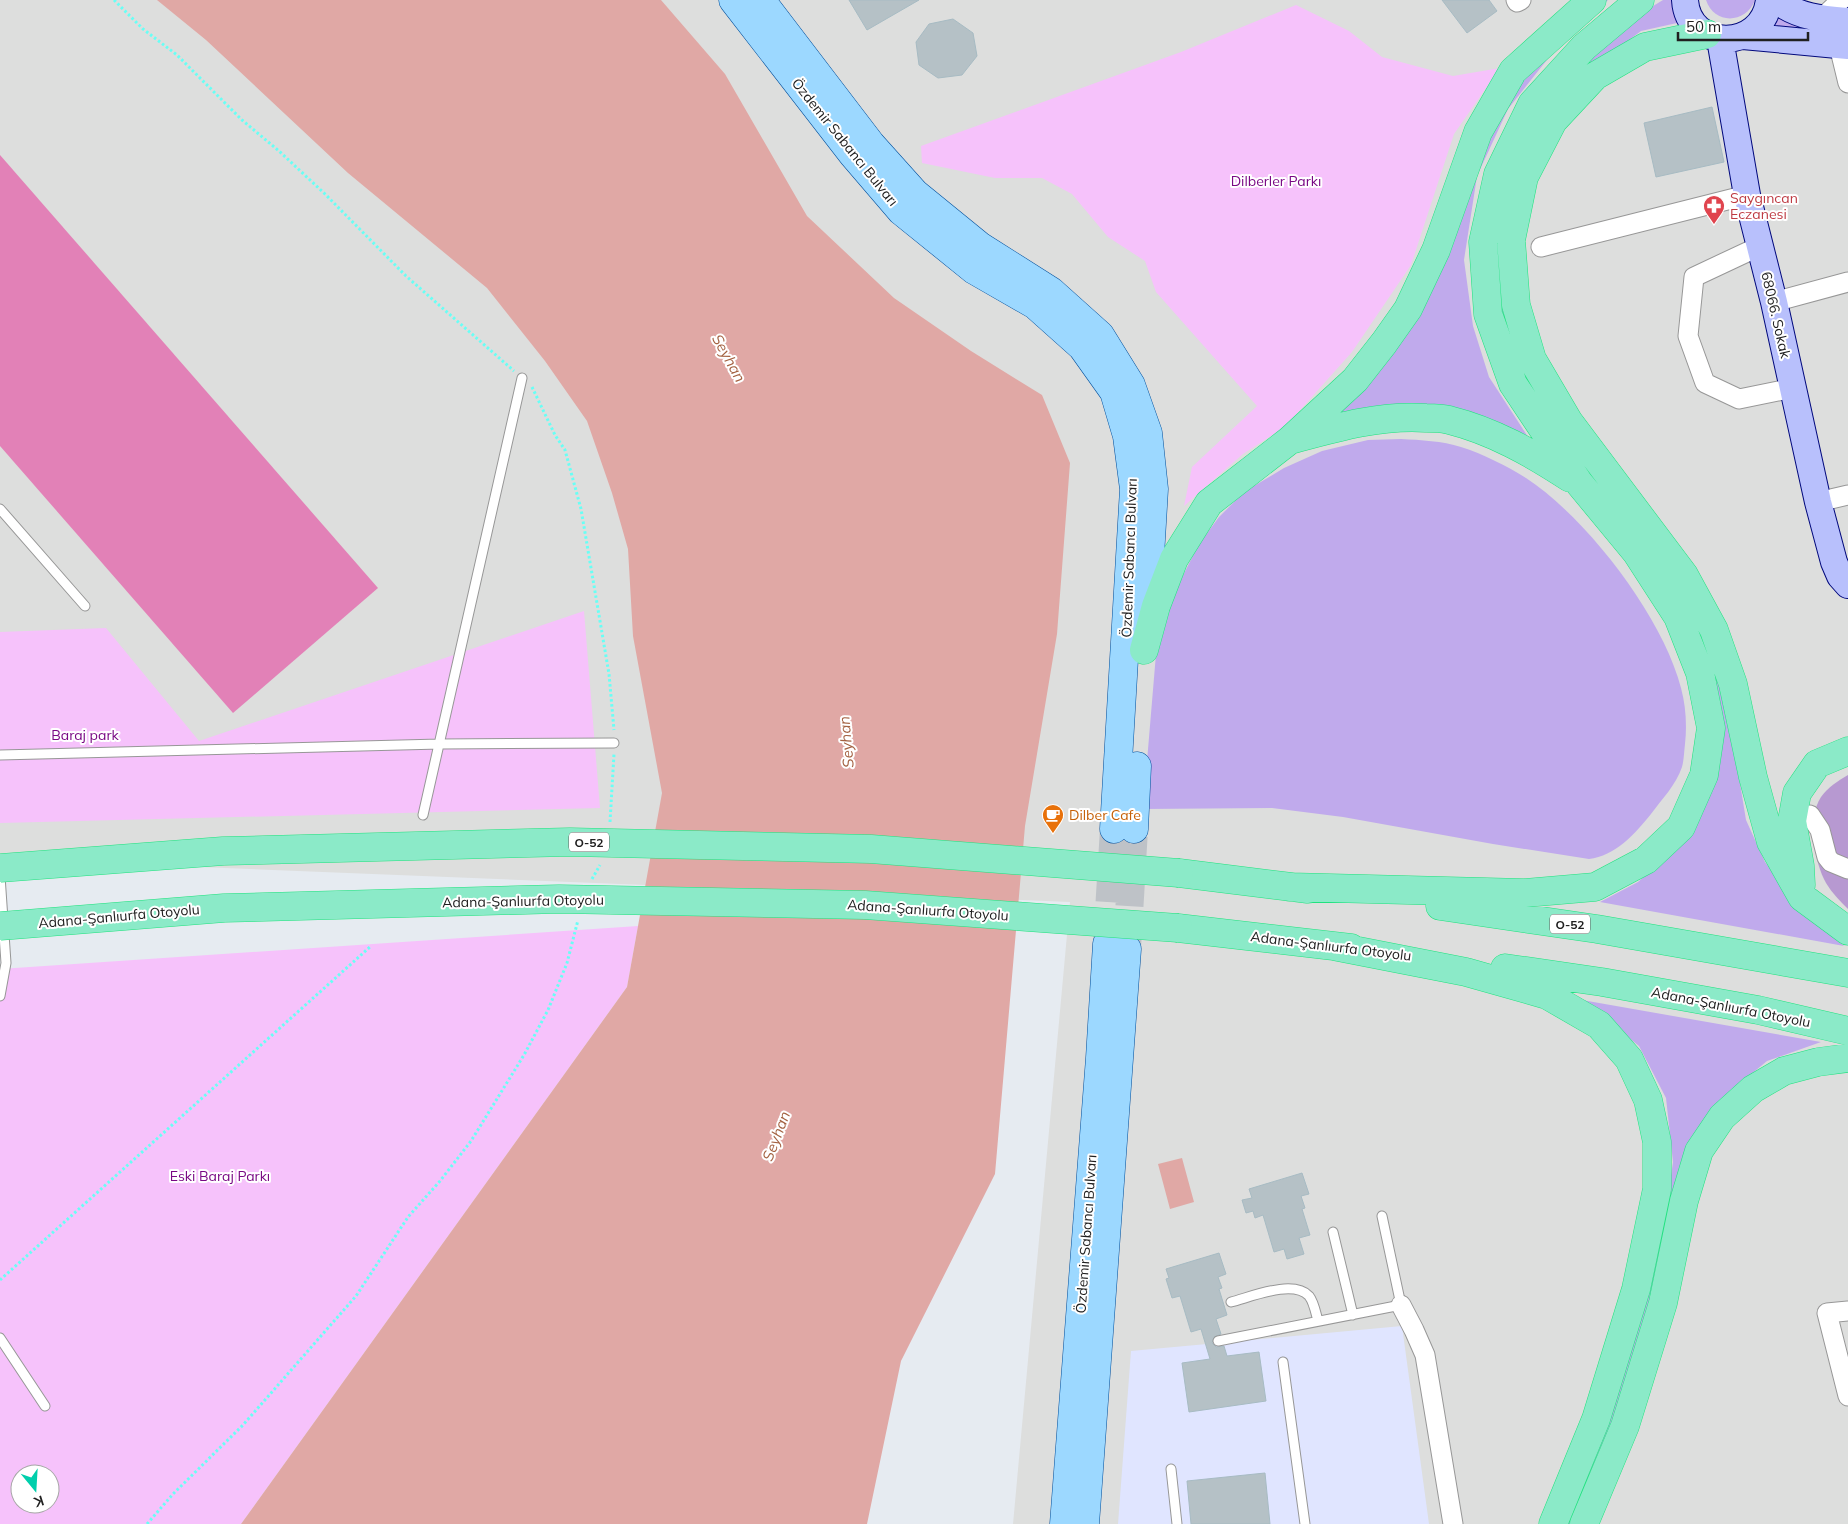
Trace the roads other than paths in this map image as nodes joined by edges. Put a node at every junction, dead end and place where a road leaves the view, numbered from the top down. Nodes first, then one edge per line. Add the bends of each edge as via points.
1 (733, 0) edge
2 (761, 0) edge
3 (1516, 0) edge
4 (1520, 0) edge
5 (1592, 0) edge
6 (1640, 0) edge
7 (1685, 0) edge
8 (1769, 0) edge
9 (1776, 0) edge
10 (1841, 0) edge
11 (1821, 19) junction
12 (1848, 21) edge
13 (1723, 36) junction
14 (1844, 46) edge
15 (1848, 83) edge
16 (1747, 195) junction
17 (1760, 246) junction
18 (1541, 248) dead end
19 (1848, 282) edge
20 (1774, 302) junction
21 (522, 378) dead end
22 (1793, 388) junction
23 (1290, 440) junction
24 (1579, 483) junction
25 (1848, 495) edge
26 (1818, 502) junction
27 (0, 509) edge
28 (1848, 585) edge
29 (85, 606) dead end
30 (1144, 650) junction
31 (440, 744) junction
32 (614, 744) dead end
33 (1848, 751) edge
34 (0, 755) edge
35 (423, 815) dead end
36 (1810, 815) dead end
37 (0, 868) edge
38 (1848, 869) edge
39 (0, 876) edge
40 (1290, 887) junction
41 (1802, 896) junction
42 (0, 926) edge
43 (1848, 931) edge
44 (1333, 946) junction
45 (1848, 973) edge
46 (0, 996) edge
47 (1848, 1031) edge
48 (1848, 1058) edge
49 (1382, 1216) dead end
50 (1333, 1232) dead end
51 (1231, 1302) dead end
52 (1401, 1305) junction
53 (1848, 1311) edge
54 (1353, 1315) junction
55 (1318, 1321) junction
56 (0, 1338) edge
57 (1218, 1342) dead end
58 (1283, 1362) dead end
59 (1848, 1396) edge
60 (45, 1406) dead end
61 (1171, 1468) dead end
62 (1064, 1524) edge
63 (1085, 1524) edge
64 (1177, 1524) edge
65 (1305, 1524) edge
66 (1453, 1524) edge
67 (1553, 1524) edge
68 (1584, 1524) edge

1 - 30 main road, Özdemir Sabancı Bulvarı via 853,155 901,211 974,270 1035,305 1082,346 1114,392 1127,436 1134,489 1124,829
2 - 30 main road, Özdemir Sabancı Bulvarı via 871,144 915,193 980,246 1051,292 1100,334 1131,385 1148,433 1154,490
3 - 4 street
5 - 23 highway via 1513,71 1478,132 1436,250 1408,309 1355,380
6 - 24 highway via 1584,47 1532,104 1498,174 1483,242 1488,314 1513,384
7 - 13 main road via 1691,19 1700,30
8 - 13 main road via 1762,22 1752,31
9 - 11 main road via 1786,8
10 - 11 street
11 - 12 main road
13 - 14 main road
13 - 16 main road, 68066. Sokak
13 - 41 highway via 1646,47 1595,76 1553,121 1524,177 1511,240 1516,305 1532,359 1569,422 1684,575 1714,630 1733,684 1771,842
14 - 15 street
16 - 17 main road, 68066. Sokak
16 - 18 street
17 - 20 main road, 68066. Sokak
17 - 22 street via 1694,277 1688,336 1705,383 1739,399
19 - 20 street
20 - 22 main road, 68066. Sokak
21 - 31 lane
22 - 26 main road, 68066. Sokak
23 - 24 highway via 1354,423 1412,417 1447,419 1494,435
23 - 30 highway via 1209,503 1174,559
24 - 40 highway via 1636,552 1678,617 1700,673 1711,728 1704,774 1681,828 1646,860 1595,887 1525,893
25 - 26 street
26 - 28 main road, 68066. Sokak via 1834,562
27 - 29 lane
31 - 32 lane
31 - 34 lane
31 - 35 lane
33 - 41 highway via 1817,764 1797,793 1792,821
36 - 38 street via 1820,830 1827,857
37 - 40 highway, O-52, bridge via 223,851 570,842 870,849 1179,873
39 - 46 lane via 6,964
40 - 45 highway, O-52 via 1597,928
41 - 43 highway
42 - 44 highway, Adana-Şanlıurfa Otoyolu, bridge via 224,908 559,899 865,905 1178,928
44 - 47 highway, Adana-Şanlıurfa Otoyolu via 1602,982 1758,1010
44 - 67 highway via 1466,972 1547,995 1599,1025 1628,1060 1648,1100 1657,1142 1657,1189 1636,1289 1596,1419
48 - 68 highway via 1784,1071 1754,1089 1722,1117 1699,1151 1684,1201 1663,1303 1625,1426
49 - 52 lane
50 - 54 lane
51 - 55 lane via 1293,1288 1311,1299
52 - 54 lane
52 - 66 street via 1425,1355
53 - 59 street via 1828,1313
54 - 55 lane
55 - 57 lane
56 - 60 lane
58 - 65 lane
61 - 64 lane
62 - 63 main road, Özdemir Sabancı Bulvarı via 1100,1058 1117,946

